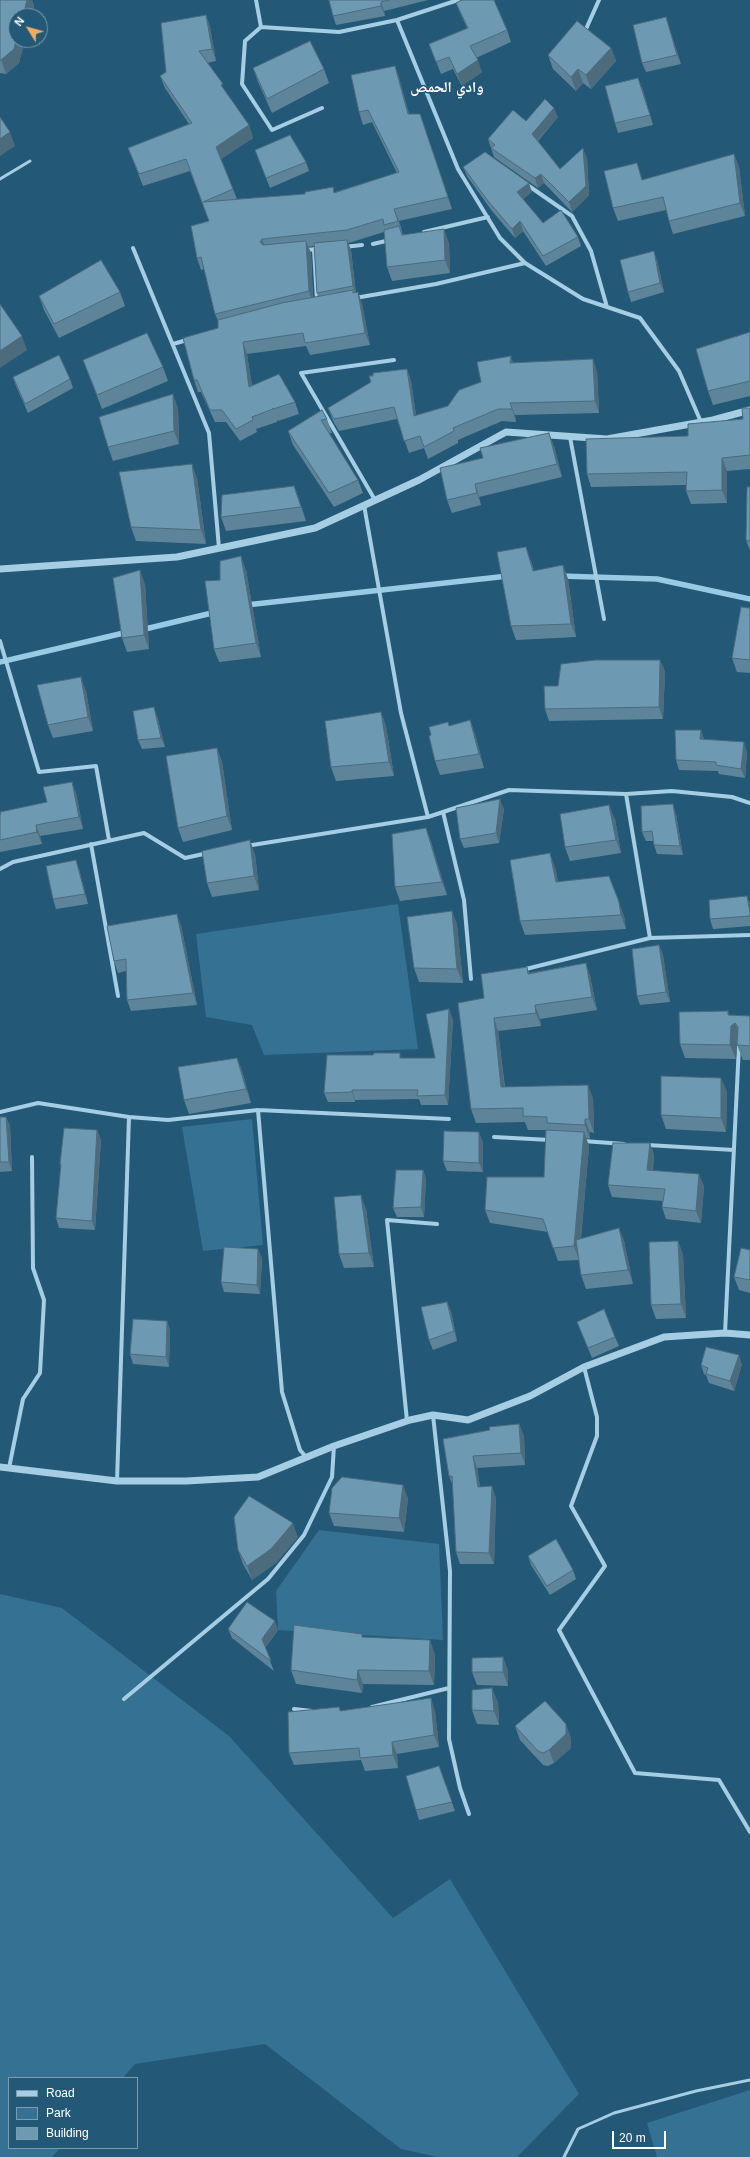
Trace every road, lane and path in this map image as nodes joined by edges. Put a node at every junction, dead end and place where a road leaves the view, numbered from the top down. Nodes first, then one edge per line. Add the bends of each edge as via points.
1 (256, 0) edge
2 (458, 0) edge
3 (598, 0) edge
4 (397, 20) junction
5 (261, 27) junction
6 (586, 29) edge
7 (322, 108) dead end
8 (30, 161) dead end
9 (0, 179) edge
10 (522, 182) edge
11 (488, 218) junction
12 (419, 234) edge
13 (396, 239) edge
14 (373, 244) dead end
15 (362, 245) dead end
16 (338, 247) edge
17 (133, 248) dead end
18 (322, 249) edge
19 (314, 250) junction
20 (299, 251) edge
21 (525, 263) junction
22 (347, 300) edge
23 (324, 304) edge
24 (607, 307) junction
25 (194, 338) edge
26 (173, 344) junction
27 (394, 360) dead end
28 (750, 410) edge
29 (701, 422) junction
30 (570, 437) junction
31 (375, 500) junction
32 (364, 505) junction
33 (219, 548) junction
34 (0, 569) edge
35 (604, 619) dead end
36 (0, 641) edge
37 (626, 794) junction
38 (750, 803) edge
39 (443, 812) junction
40 (428, 817) junction
41 (110, 840) junction
42 (91, 844) junction
43 (242, 847) edge
44 (213, 852) edge
45 (0, 869) edge
46 (750, 935) edge
47 (650, 938) junction
48 (517, 972) edge
49 (471, 979) dead end
50 (118, 996) dead end
51 (740, 1041) edge
52 (258, 1110) junction
53 (0, 1112) edge
54 (129, 1118) junction
55 (449, 1118) dead end
56 (494, 1137) dead end
57 (556, 1140) edge
58 (579, 1141) edge
59 (626, 1144) edge
60 (641, 1145) edge
61 (734, 1150) junction
62 (32, 1157) dead end
63 (437, 1224) dead end
64 (725, 1333) junction
65 (750, 1335) edge
66 (584, 1367) junction
67 (434, 1415) junction
68 (407, 1421) junction
69 (334, 1446) junction
70 (307, 1458) junction
71 (0, 1467) edge
72 (9, 1469) junction
73 (117, 1481) junction
74 (449, 1688) junction
75 (124, 1699) dead end
76 (294, 1709) dead end
77 (366, 1709) edge
78 (315, 1711) edge
79 (469, 1814) dead end
80 (750, 1832) edge
81 (750, 2080) edge
82 (564, 2157) edge

1 - 5 street
2 - 4 street
3 - 6 street
4 - 5 street via 339,32
4 - 11 street via 458,169
5 - 7 street via 245,41 242,84 272,130
8 - 9 lane
10 - 24 street via 572,216 591,251
11 - 12 street
11 - 21 street via 500,238
13 - 14 street
15 - 16 street
17 - 26 street
18 - 19 street
19 - 20 street
19 - 23 street via 317,305
21 - 22 street via 436,284
21 - 24 street via 583,299
24 - 29 street via 640,318 680,371
25 - 26 street
26 - 33 street via 209,433
27 - 31 street via 302,373
28 - 29 street
29 - 30 street via 607,439
30 - 31 street via 506,432 419,480
30 - 35 street
31 - 32 street
32 - 33 street via 315,528
32 - 40 street via 401,713
33 - 34 street via 177,557
36 - 41 street via 39,772 96,766
37 - 38 street via 672,791 732,797
37 - 39 street via 509,790
37 - 47 street
39 - 40 street
39 - 49 street via 464,900
40 - 43 street
41 - 42 street
41 - 44 street via 144,833 185,858
42 - 45 street via 13,862
42 - 50 street
46 - 47 street
47 - 48 street
51 - 61 street
52 - 54 street via 168,1120
52 - 55 street
52 - 70 street via 282,1392 300,1450
53 - 54 street via 38,1103
54 - 73 street
56 - 57 street
58 - 59 street
60 - 61 street
61 - 64 street
62 - 72 street via 33,1268 44,1300 40,1373 23,1399
63 - 68 street via 387,1220
64 - 65 street
64 - 66 street via 664,1337
66 - 67 street via 530,1396 468,1420
66 - 80 street via 597,1417 597,1436 571,1506 606,1566 559,1630 635,1773 719,1780
67 - 68 street
67 - 74 street via 450,1571
68 - 69 street
69 - 70 street
69 - 75 street via 332,1477 304,1535 268,1579
70 - 73 street via 258,1477 186,1482
71 - 72 street
72 - 73 street
74 - 77 street
74 - 79 street via 449,1739
76 - 78 street
81 - 82 lane via 696,2091 614,2113 578,2129

